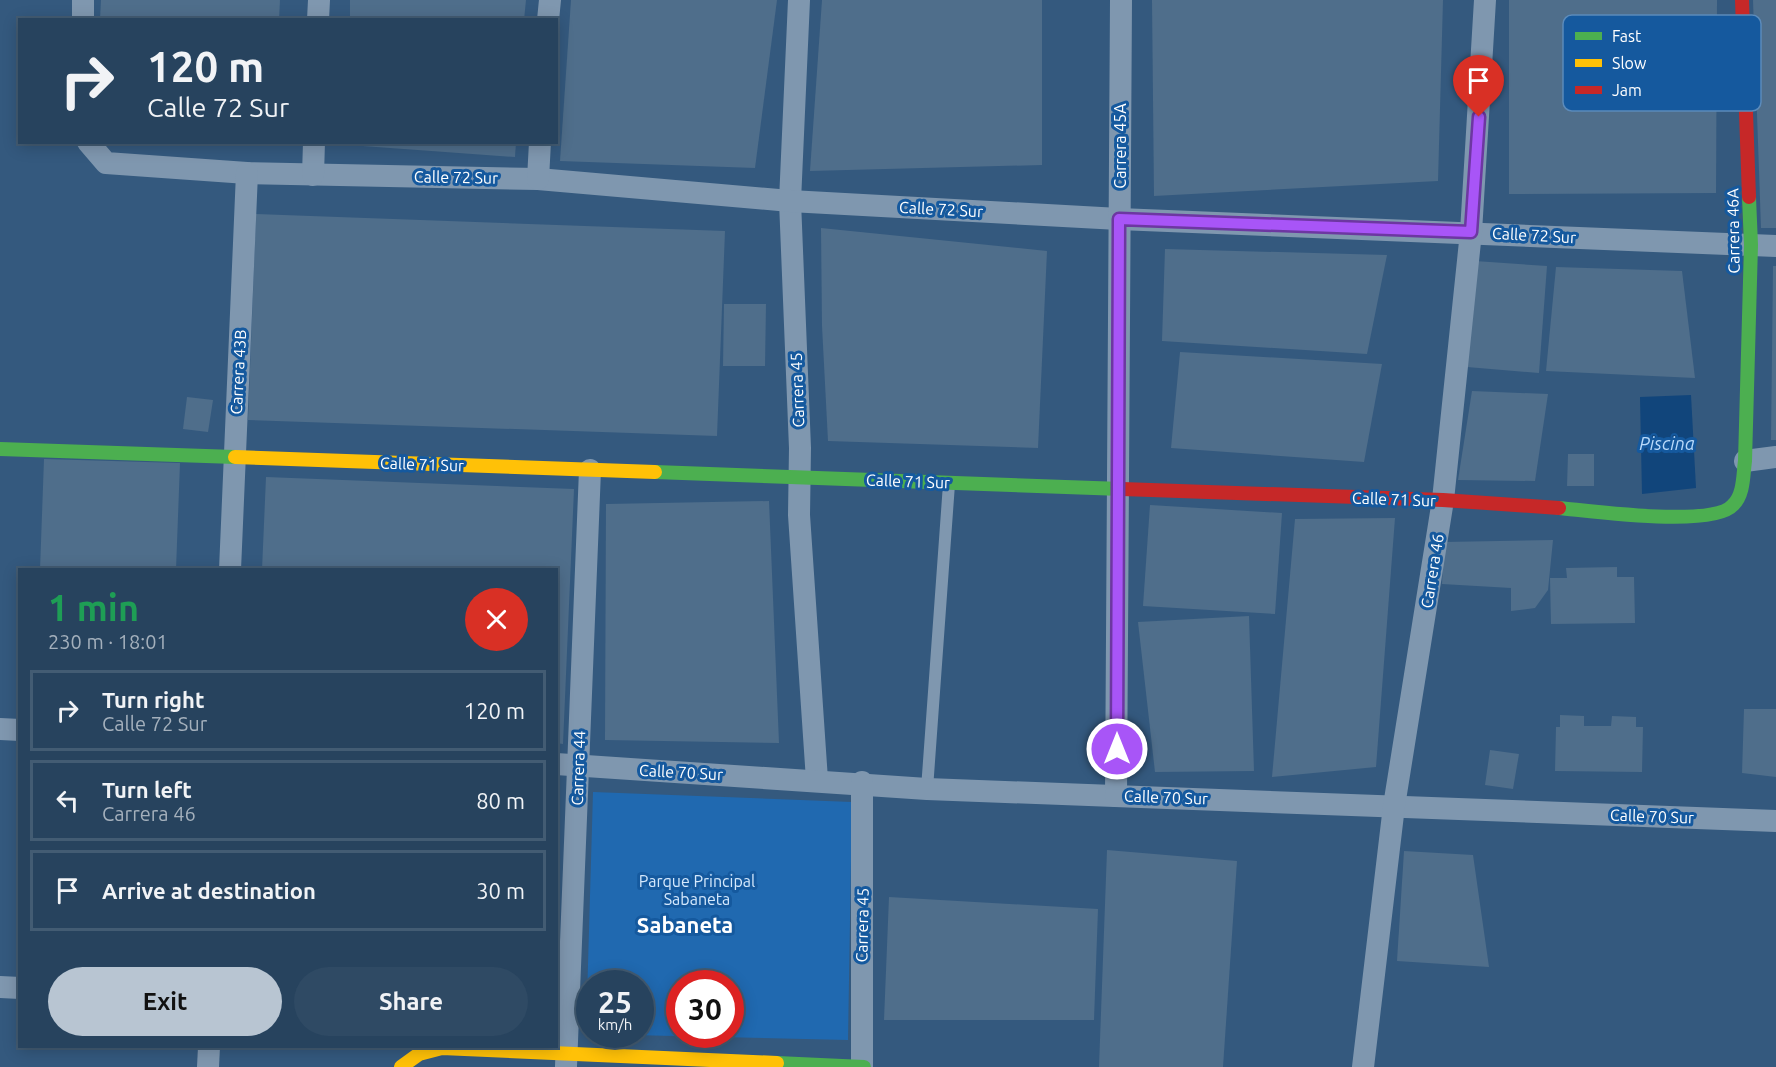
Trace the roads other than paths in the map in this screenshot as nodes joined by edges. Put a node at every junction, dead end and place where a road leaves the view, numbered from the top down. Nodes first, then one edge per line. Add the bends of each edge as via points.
1 (83, 0) edge
2 (319, 0) edge
3 (550, 0) edge
4 (799, 0) edge
5 (1121, 0) edge
6 (1485, 0) edge
7 (1742, 0) edge
8 (1743, 15) edge
9 (83, 18) edge
10 (318, 18) edge
11 (548, 18) edge
12 (1746, 111) edge
13 (89, 144) edge
14 (314, 144) edge
15 (540, 144) edge
16 (247, 173) junction
17 (313, 175) junction
18 (538, 179) junction
19 (790, 201) junction
20 (1119, 219) junction
21 (1471, 232) junction
22 (1751, 245) junction
23 (1776, 246) edge
24 (0, 448) edge
25 (235, 457) junction
26 (1776, 457) edge
27 (1745, 461) junction
28 (590, 470) junction
29 (800, 477) junction
30 (949, 483) junction
31 (1118, 489) junction
32 (1443, 500) junction
33 (230, 568) edge
34 (0, 729) edge
35 (18, 730) edge
36 (567, 765) edge
37 (817, 780) junction
38 (862, 782) junction
39 (927, 789) junction
40 (1116, 796) junction
41 (1394, 806) junction
42 (1776, 821) edge
43 (0, 987) edge
44 (18, 988) edge
45 (209, 1048) edge
46 (566, 1059) edge
47 (208, 1067) edge
48 (400, 1067) edge
49 (862, 1067) edge
50 (1363, 1067) edge

1 - 9 street
2 - 10 street
3 - 11 street
4 - 19 street, Carrera 45
5 - 20 street, Carrera 45A
6 - 21 street, Carrera 46
7 - 8 street, Carrera 46A
12 - 22 street, Carrera 46A
13 - 16 street, Calle 72 Sur via 106,163
14 - 17 street
15 - 18 street
16 - 17 street, Calle 72 Sur
16 - 25 street, Carrera 43B
17 - 18 street, Calle 72 Sur
18 - 19 street, Calle 72 Sur
19 - 20 street, Calle 72 Sur
19 - 29 street, Carrera 45
20 - 21 street, Calle 72 Sur
20 - 31 street, Carrera 45A
21 - 22 street, Calle 72 Sur
21 - 32 street, Carrera 46
22 - 23 street, Calle 72 Sur
22 - 27 street, Carrera 46A
24 - 25 street, Calle 71 Sur
25 - 28 street, Calle 71 Sur
25 - 33 street, Carrera 43B
26 - 27 street
27 - 32 street, Calle 71 Sur via 1742,491 1733,508 1721,515 1692,518
28 - 29 street, Calle 71 Sur
28 - 36 street, Carrera 44
29 - 30 street, Calle 71 Sur
29 - 37 street, Carrera 45 via 799,515
30 - 31 street, Calle 71 Sur
30 - 39 lane
31 - 32 street, Calle 71 Sur
31 - 40 street, Carrera 45A
32 - 41 street, Carrera 46
34 - 35 street
36 - 37 street, Calle 70 Sur
36 - 46 street, Carrera 44
37 - 38 street, Calle 70 Sur
38 - 39 street, Calle 70 Sur
38 - 49 street, Carrera 45
39 - 40 street, Calle 70 Sur
40 - 41 street, Calle 70 Sur
41 - 42 street, Calle 70 Sur
41 - 50 street, Carrera 46
43 - 44 street
45 - 47 street
46 - 48 street via 442,1048 419,1054
46 - 49 street

